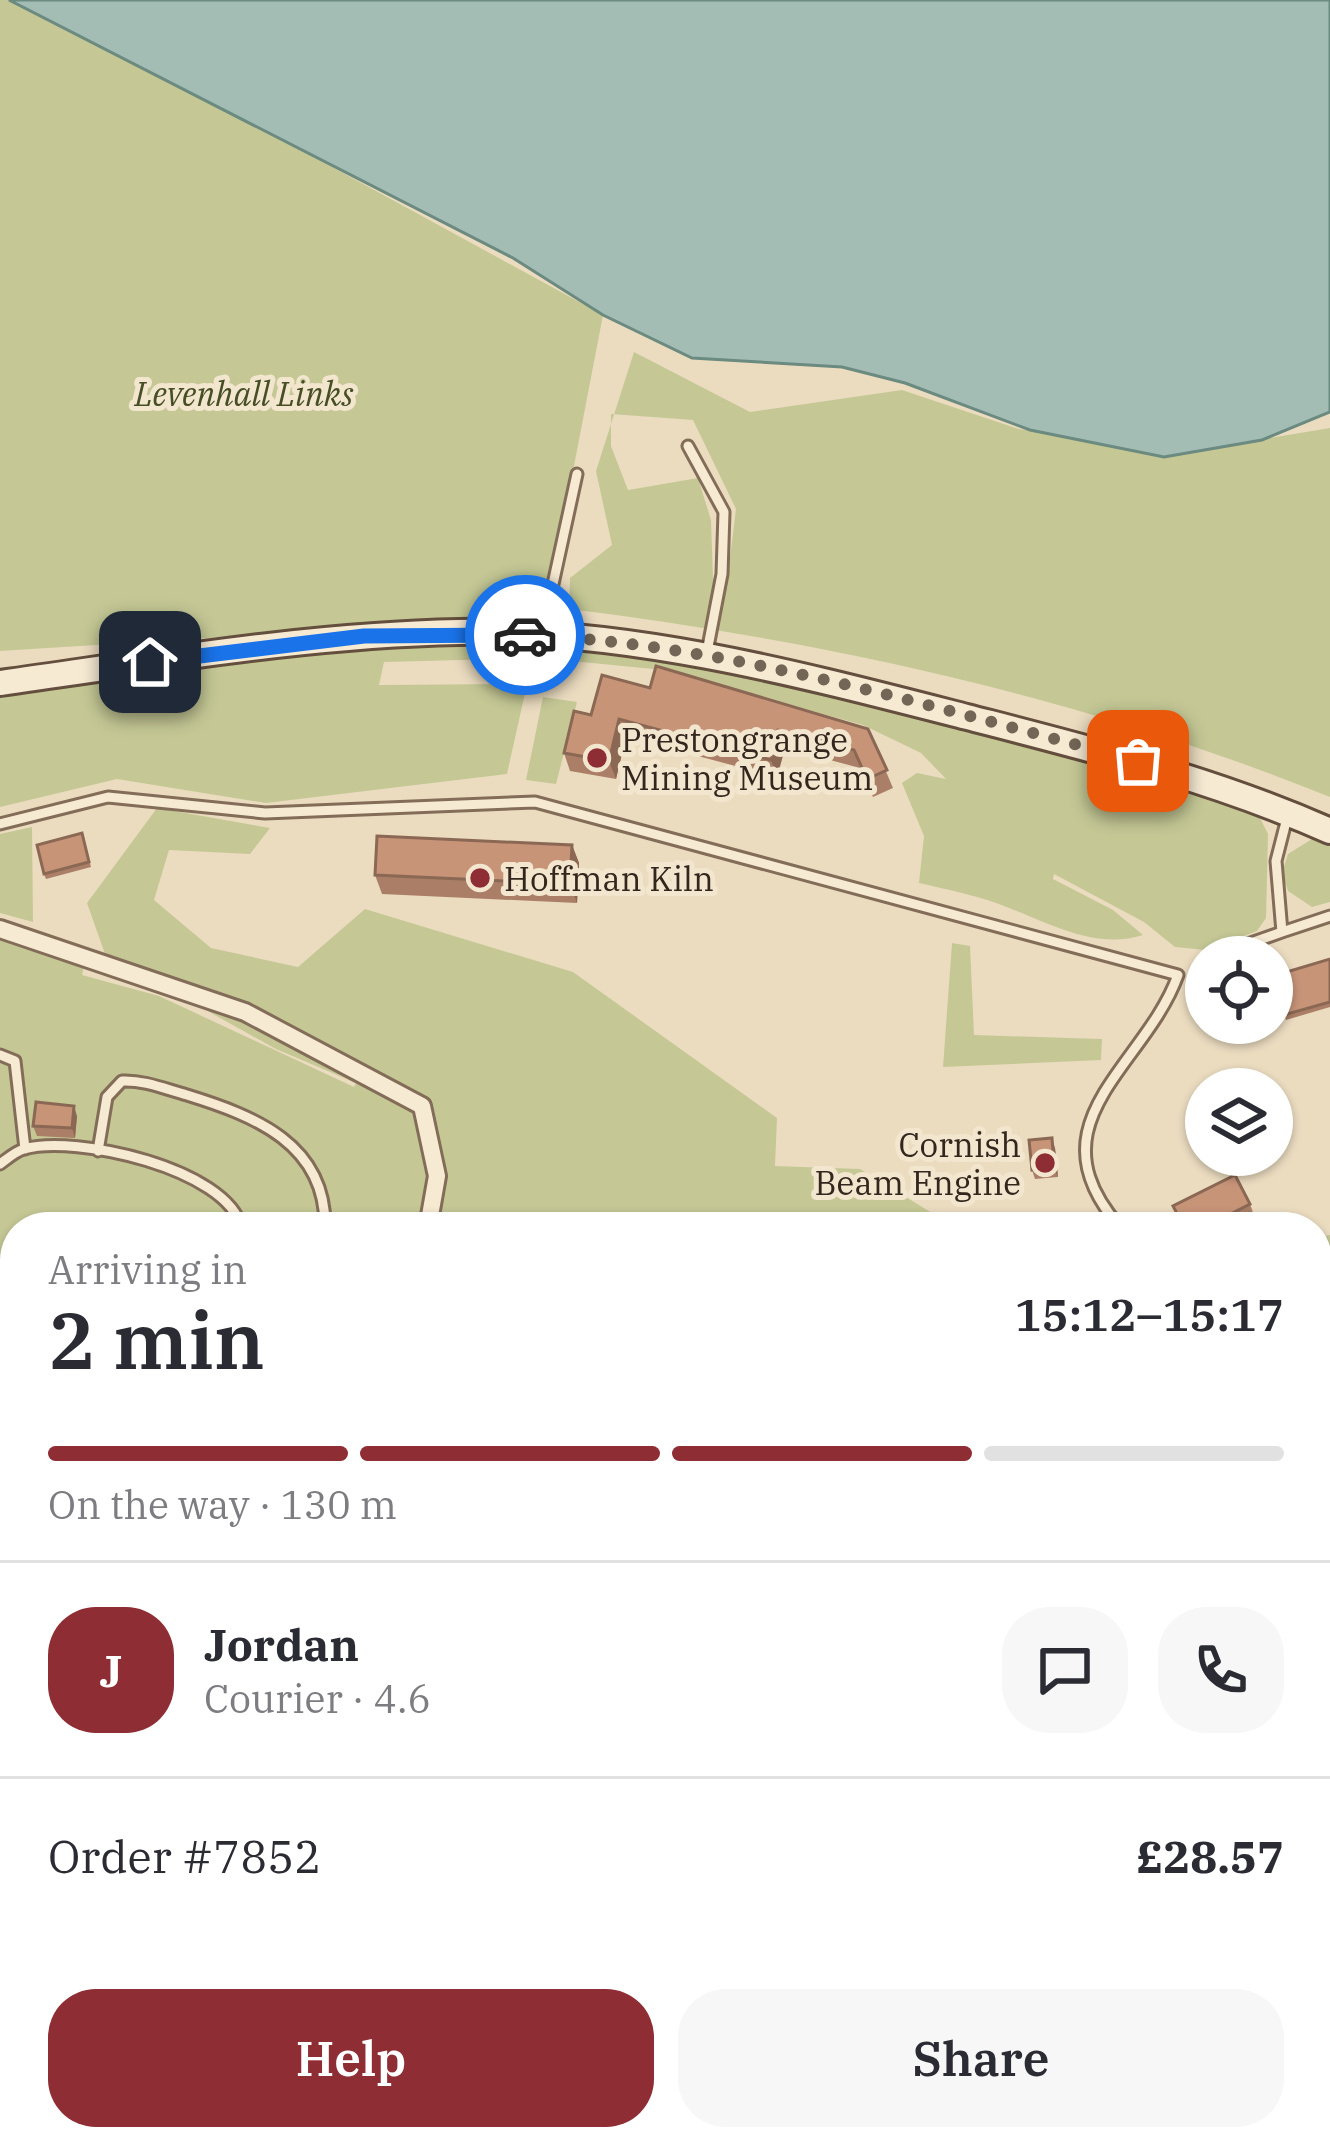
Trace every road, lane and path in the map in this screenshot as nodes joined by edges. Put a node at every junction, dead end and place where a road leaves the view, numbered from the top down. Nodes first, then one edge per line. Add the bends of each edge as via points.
1 (688, 446) dead end
2 (577, 474) dead end
3 (542, 635) junction
4 (706, 657) junction
5 (0, 683) edge
6 (1289, 813) junction
7 (0, 824) edge
8 (1330, 831) edge
9 (1330, 916) edge
10 (0, 929) edge
11 (1282, 932) junction
12 (1271, 936) edge
13 (0, 1055) edge
14 (25, 1148) junction
15 (98, 1151) junction
16 (0, 1164) edge
17 (238, 1212) edge
18 (325, 1212) edge
19 (431, 1212) edge
20 (1110, 1212) edge

1 - 4 lane via 724,512
2 - 3 lane
3 - 4 main road
3 - 5 main road via 364,636
4 - 6 main road via 1138,761
6 - 8 main road
6 - 11 lane via 1276,861
7 - 20 lane via 108,797 265,813 535,802 1178,975 1165,1013 1104,1086 1085,1135 1096,1190
9 - 11 lane
10 - 19 street via 245,1012 422,1106 437,1176
11 - 12 lane
13 - 14 lane via 15,1061
14 - 15 lane
14 - 16 lane
15 - 17 lane via 180,1171
15 - 18 lane via 107,1097 122,1081 207,1102 294,1145 312,1168

